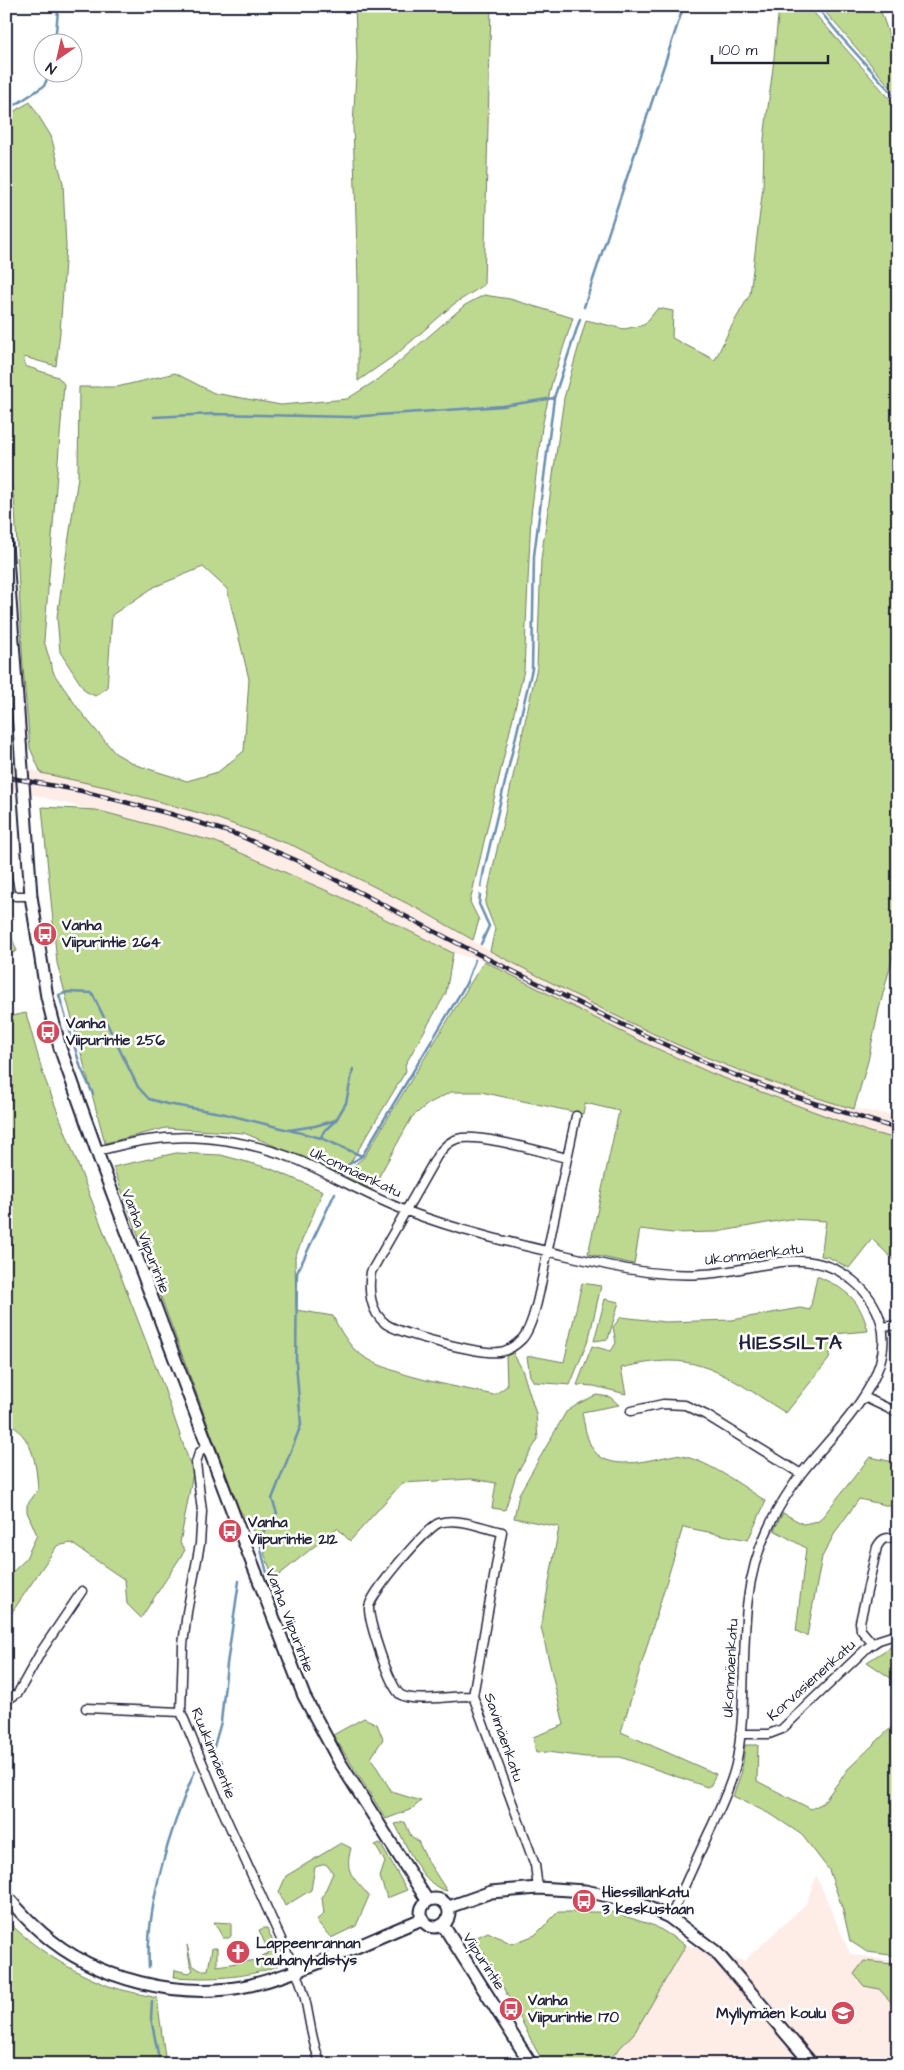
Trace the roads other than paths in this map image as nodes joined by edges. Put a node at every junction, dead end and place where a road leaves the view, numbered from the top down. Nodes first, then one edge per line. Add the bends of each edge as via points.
1 (6, 543) edge
2 (6, 871) edge
3 (30, 896) junction
4 (576, 1116) dead end
5 (97, 1151) junction
6 (567, 1158) junction
7 (406, 1211) junction
8 (547, 1251) junction
9 (898, 1325) edge
10 (882, 1327) junction
11 (864, 1397) junction
12 (631, 1411) dead end
13 (898, 1413) edge
14 (207, 1445) junction
15 (801, 1474) junction
16 (898, 1539) edge
17 (82, 1592) dead end
18 (898, 1634) edge
19 (873, 1644) junction
20 (473, 1696) junction
21 (6, 1701) edge
22 (86, 1708) dead end
23 (181, 1712) junction
24 (740, 1734) junction
25 (538, 1888) junction
26 (6, 1896) edge
27 (427, 1900) junction
28 (448, 1907) junction
29 (669, 1917) junction
30 (422, 1919) junction
31 (443, 1926) junction
32 (296, 1971) junction
33 (321, 2064) edge
34 (532, 2064) edge
35 (812, 2064) edge

1 - 3 street, Vanha Viipurintie
2 - 3 street via 10,894
3 - 5 street, Vanha Viipurintie via 47,997 60,1048
4 - 6 street
5 - 7 street, Ukonmäenkatu via 157,1139 214,1139 240,1143 302,1162
5 - 14 street, Vanha Viipurintie
6 - 7 street via 479,1138 455,1140 437,1156
6 - 8 street
7 - 8 street, Ukonmäenkatu
7 - 8 street via 371,1272 368,1286 377,1314 385,1323 405,1333 484,1352 500,1352 512,1347 530,1325
8 - 10 street, Ukonmäenkatu via 650,1273 704,1274 796,1260 825,1263 860,1287 872,1302
9 - 10 street
10 - 11 street, Ukonmäenkatu via 880,1363
11 - 13 street
11 - 15 street, Ukonmäenkatu
12 - 15 street via 663,1404 685,1405
14 - 23 street, Ruukinmäentie via 199,1453 196,1463 202,1511 200,1544 183,1645
14 - 27 street, Vanha Viipurintie via 312,1712 339,1761
15 - 24 street, Ukonmäenkatu via 765,1533 755,1562 746,1611
16 - 19 street via 883,1538 877,1547 860,1622 861,1630
17 - 21 street via 42,1650 18,1693
18 - 19 street, Korvasienenkatu
19 - 24 street, Korvasienenkatu via 782,1729 769,1734
20 - 20 street, Savimäenkatu via 502,1532 457,1521 439,1523 418,1541 376,1591 369,1607 371,1621 390,1682 400,1694 420,1699
20 - 25 street, Savimäenkatu via 533,1858
22 - 23 street
23 - 32 street, Ruukinmäentie
24 - 29 street, Ukonmäenkatu via 728,1790
25 - 28 street via 491,1892
25 - 29 street via 607,1894 636,1902
26 - 32 street via 64,1949 89,1963 142,1983 200,1990 225,1989 251,1985
27 - 28 street via 442,1900
27 - 30 street via 421,1909
28 - 31 street via 449,1918
29 - 35 street via 716,1952
30 - 31 street via 429,1926
30 - 32 street
31 - 34 street, Viipurintie
32 - 33 street, Ruukinmäentie

